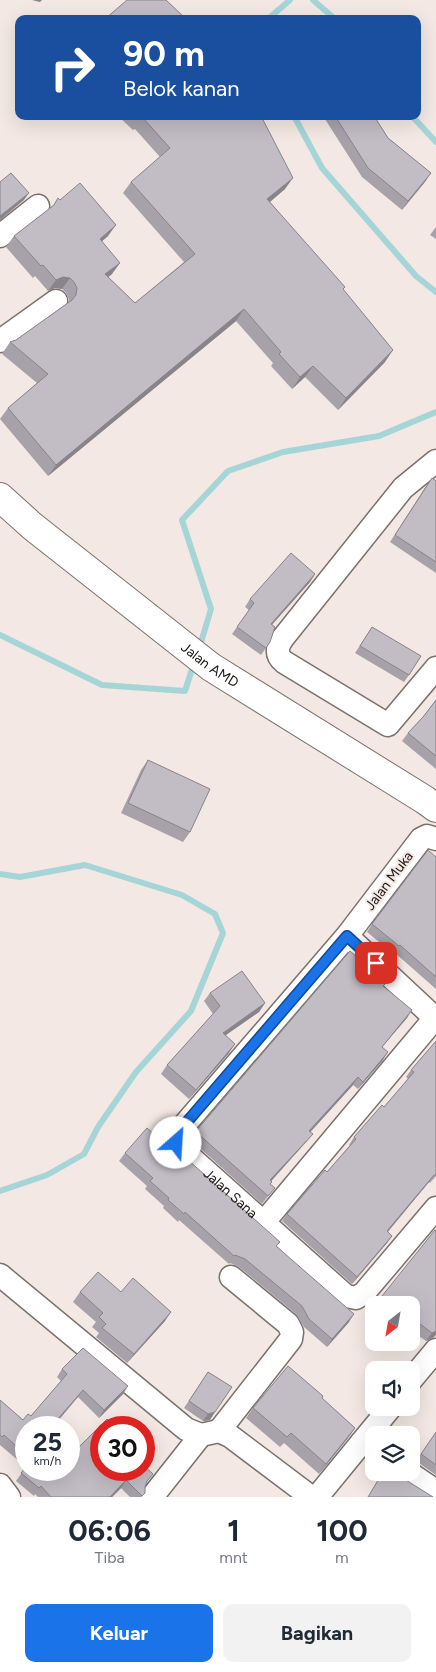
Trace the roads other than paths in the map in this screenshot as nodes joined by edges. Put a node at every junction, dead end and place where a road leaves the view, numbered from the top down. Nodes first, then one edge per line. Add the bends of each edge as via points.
1 (38, 206) dead end
2 (0, 236) edge
3 (56, 301) dead end
4 (0, 341) edge
5 (436, 461) edge
6 (0, 497) edge
7 (436, 668) edge
8 (436, 808) edge
9 (436, 838) edge
10 (347, 936) junction
11 (435, 1018) edge
12 (436, 1208) edge
13 (264, 1222) junction
14 (0, 1275) edge
15 (231, 1277) dead end
16 (436, 1350) edge
17 (420, 1369) edge
18 (210, 1433) junction
19 (365, 1449) edge
20 (420, 1480) edge
21 (0, 1485) edge
22 (436, 1491) edge
23 (9, 1497) edge
24 (152, 1497) edge
25 (311, 1497) edge
26 (317, 1497) edge

1 - 2 street
3 - 4 street
5 - 7 street via 403,488 278,648 278,655 284,662 388,725
6 - 8 street, Jalan AMD via 32,526 211,667
9 - 10 street, Jalan Muka via 427,836 421,839
10 - 11 street
10 - 13 street, Jalan Sana via 178,1136 178,1147
11 - 13 street
12 - 13 street, Jalan Sana via 364,1293 356,1298 343,1295
14 - 18 street via 186,1429
15 - 18 street via 288,1324 292,1332 291,1339
16 - 17 street
18 - 24 street
18 - 25 street via 230,1436
19 - 26 street
20 - 22 street
21 - 23 street

